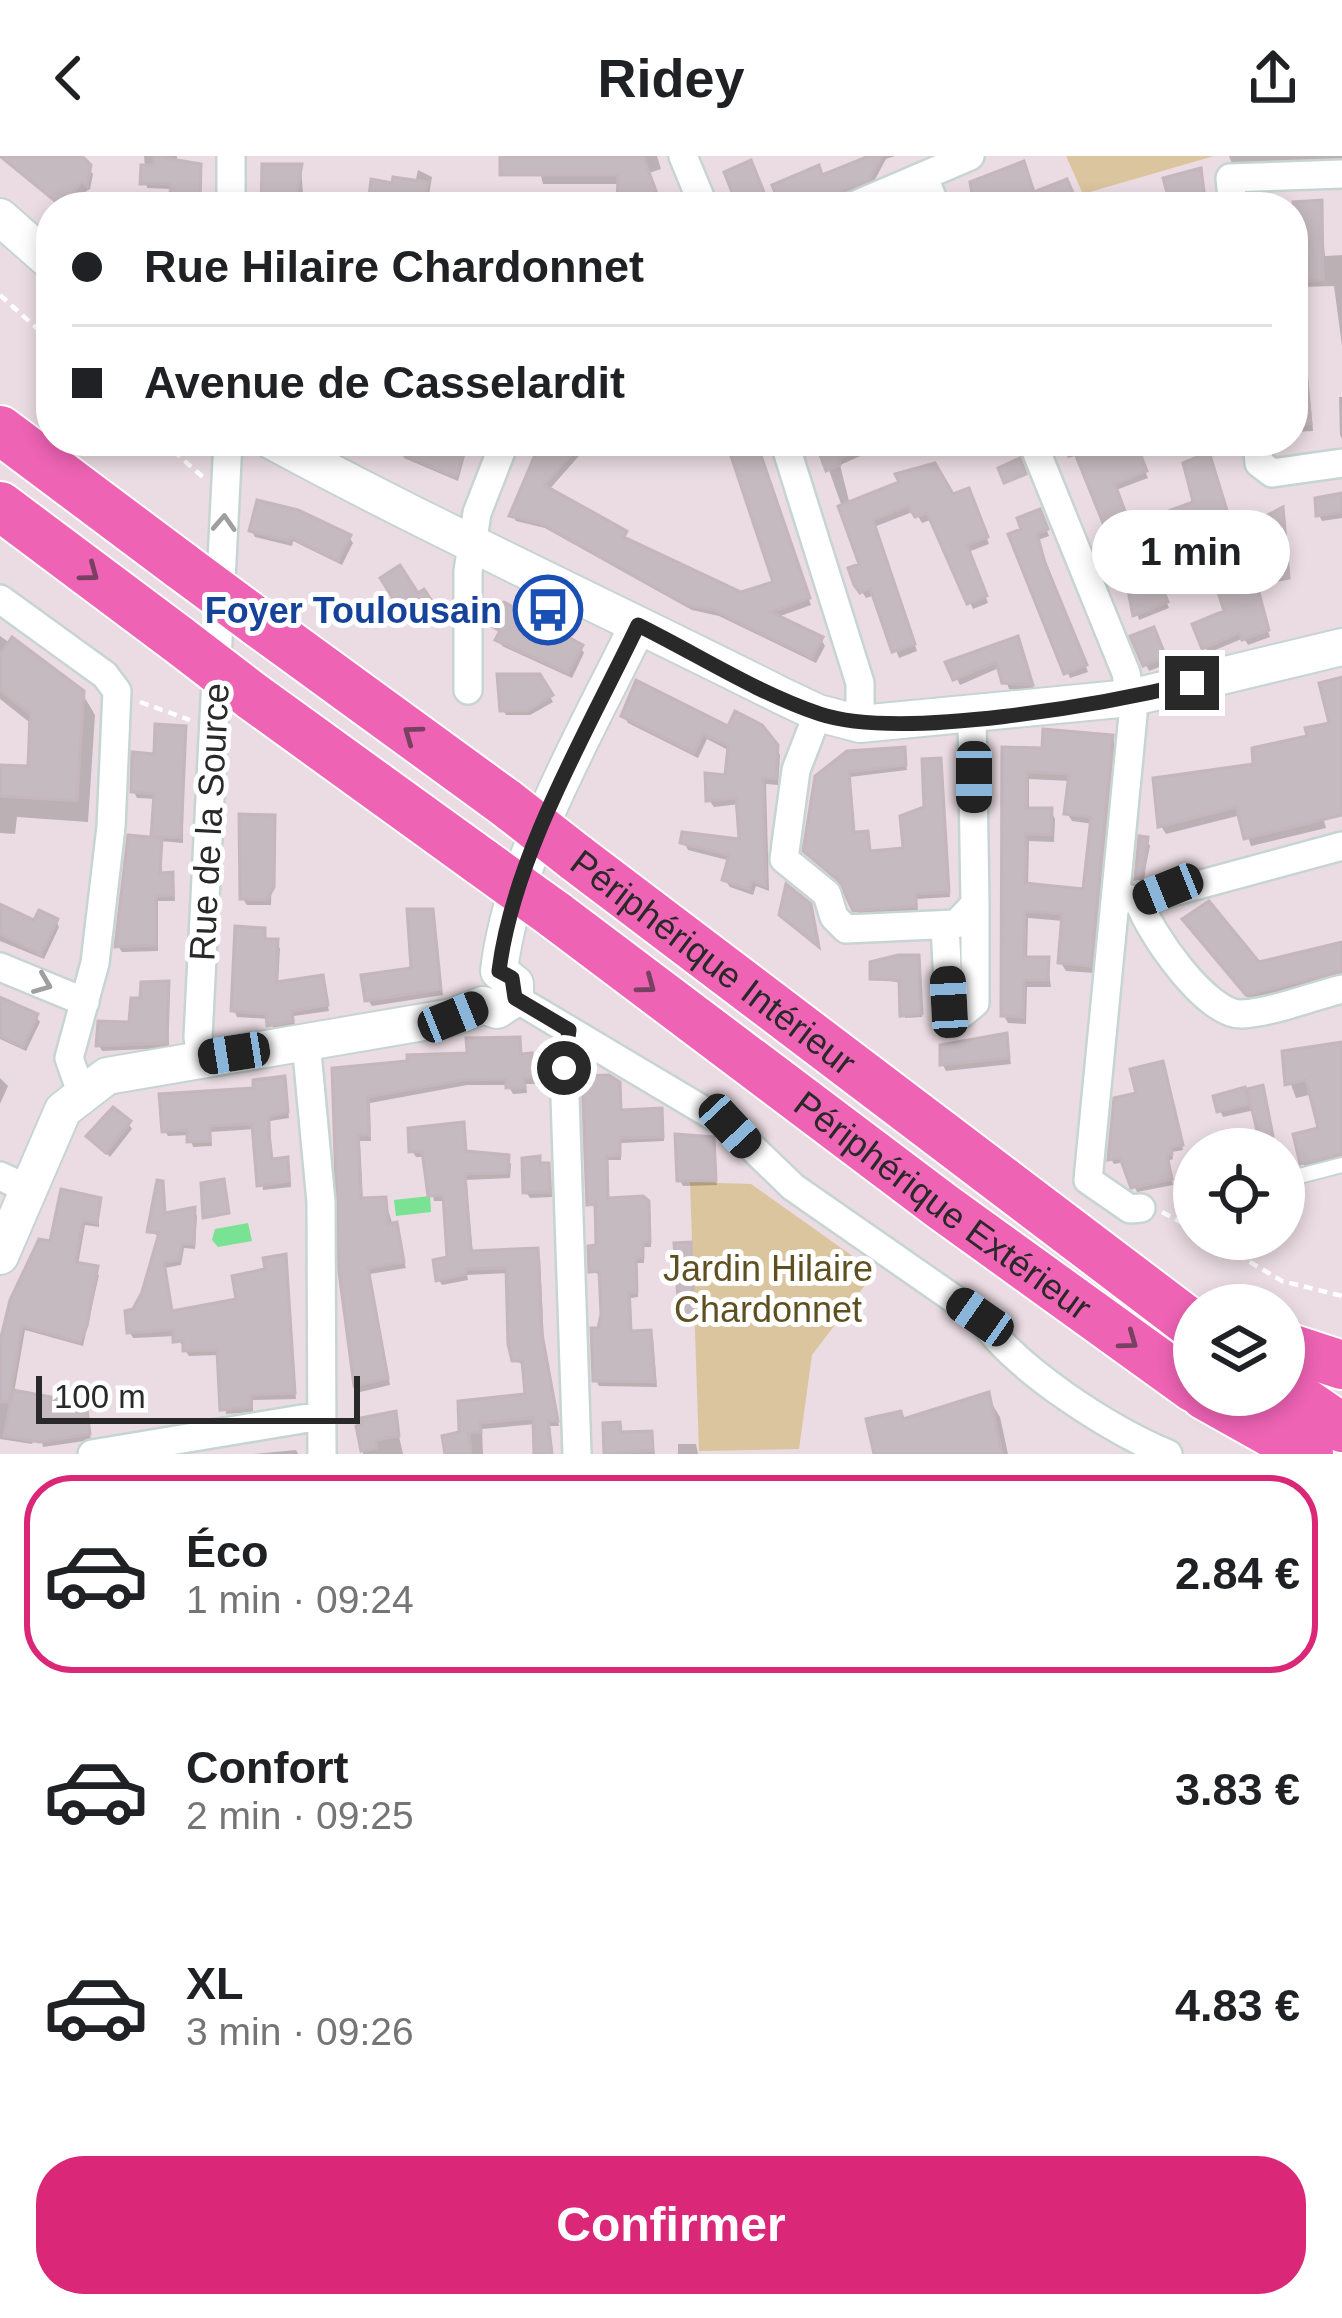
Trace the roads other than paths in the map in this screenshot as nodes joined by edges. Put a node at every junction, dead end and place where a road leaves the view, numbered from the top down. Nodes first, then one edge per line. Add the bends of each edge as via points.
1 (231, 156) edge
2 (683, 156) edge
3 (970, 156) edge
4 (1342, 174) edge
5 (924, 178) junction
6 (232, 192) edge
7 (698, 192) edge
8 (889, 192) edge
9 (930, 192) edge
10 (1231, 192) edge
11 (0, 217) edge
12 (36, 249) edge
13 (0, 430) edge
14 (227, 456) edge
15 (301, 456) edge
16 (499, 456) edge
17 (789, 456) edge
18 (1038, 456) edge
19 (1258, 456) edge
20 (1342, 463) edge
21 (0, 506) edge
22 (472, 544) junction
23 (0, 599) edge
24 (638, 625) junction
25 (1342, 647) edge
26 (468, 690) dead end
27 (1130, 698) junction
28 (233, 708) junction
29 (818, 713) junction
30 (973, 717) junction
31 (860, 724) junction
32 (1342, 847) edge
33 (1127, 898) junction
34 (975, 904) junction
35 (945, 925) junction
36 (0, 967) edge
37 (1342, 989) edge
38 (499, 991) junction
39 (85, 1002) junction
40 (569, 1030) junction
41 (306, 1042) junction
42 (201, 1059) junction
43 (839, 1059) junction
44 (81, 1092) junction
45 (1342, 1165) edge
46 (1305, 1175) edge
47 (14, 1182) edge
48 (1141, 1208) road end
49 (0, 1256) edge
50 (1178, 1284) edge
51 (1173, 1310) edge
52 (1305, 1353) edge
53 (1342, 1365) edge
54 (1173, 1373) edge
55 (1305, 1402) edge
56 (320, 1416) junction
57 (1228, 1416) edge
58 (1241, 1416) edge
59 (1342, 1428) edge
60 (1129, 1447) edge
61 (92, 1454) edge
62 (322, 1454) edge
63 (577, 1454) edge
64 (1168, 1454) edge
65 (1273, 1454) edge
66 (1309, 1454) edge

1 - 6 street
2 - 7 street
3 - 5 street
4 - 10 street via 1230,178
5 - 8 street
5 - 9 street
11 - 12 street
43 -> 13 highway, Périphérique Intérieur, bridge
28 -> 14 street, Rue de la Source
15 - 22 street
16 - 22 street
17 - 31 street via 860,683
18 - 27 street
19 - 20 street via 1272,473
21 -> 28 highway, Périphérique Extérieur, bridge via 179,640
22 - 24 street
22 - 26 street
23 - 39 street via 117,691 101,916
24 - 29 street
24 - 38 street via 505,925
25 - 27 street
27 - 30 street
27 - 33 street
28 - 42 street, Rue de la Source
28 -> 54 highway, Périphérique Extérieur, bridge via 482,863
29 - 31 street
29 - 35 street via 796,770 784,859 827,894 846,928
30 - 31 street
30 - 34 street
32 - 33 street
33 - 37 street via 1217,1008 1239,1015
33 - 48 street via 1088,1180 1130,1209
34 - 35 street via 968,918
34 - 35 street via 974,1003 963,1013 949,1002
36 -> 39 street
38 - 40 street
38 - 41 street via 453,1017
39 - 44 street via 69,1058
40 - 60 street via 730,1126 793,1187 980,1317
40 - 63 street
41 - 42 street
41 - 56 street via 321,1202
42 - 44 street via 121,1072
43 - 50 highway via 997,1155
43 - 51 highway, Périphérique Intérieur
44 - 47 street
45 - 46 lane
47 - 49 street
52 - 53 highway
55 - 59 highway
56 - 61 street
56 - 62 street
57 - 65 highway
58 - 66 highway, Périphérique Extérieur
60 - 64 street

